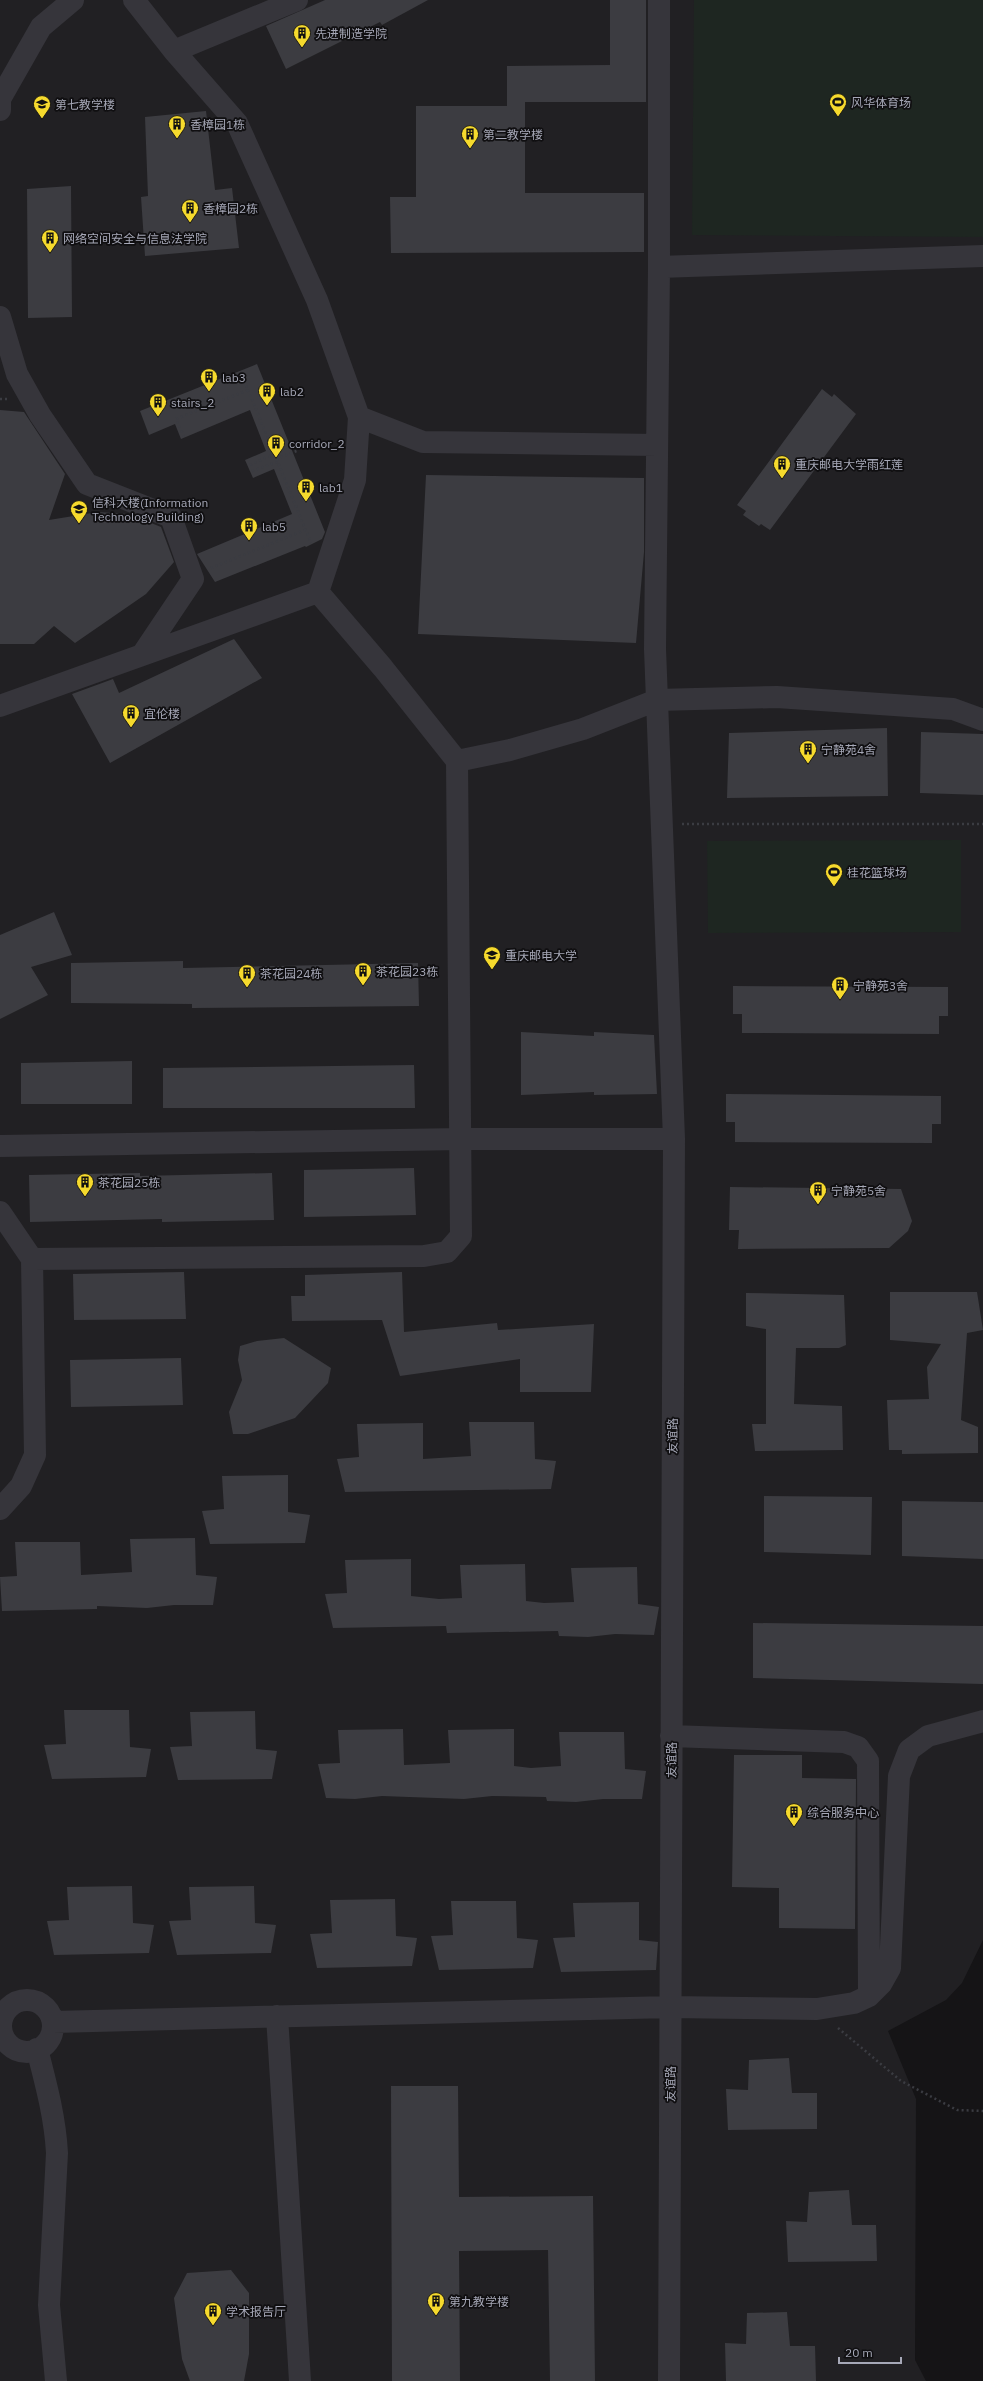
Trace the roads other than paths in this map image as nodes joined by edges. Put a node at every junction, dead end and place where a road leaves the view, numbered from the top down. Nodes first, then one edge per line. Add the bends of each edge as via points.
1 (73, 0) edge
2 (134, 0) edge
3 (297, 0) edge
4 (659, 0) edge
5 (174, 51) junction
6 (0, 110) edge
7 (983, 256) edge
8 (659, 267) junction
9 (0, 317) edge
10 (359, 417) junction
11 (657, 445) junction
12 (318, 592) junction
13 (142, 655) junction
14 (657, 700) junction
15 (0, 706) edge
16 (983, 720) edge
17 (457, 761) junction
18 (462, 1139) junction
19 (674, 1139) junction
20 (0, 1146) edge
21 (0, 1212) edge
22 (32, 1259) junction
23 (0, 1509) edge
24 (983, 1721) edge
25 (671, 1736) junction
26 (869, 1996) junction
27 (670, 2007) junction
28 (1, 2015) edge
29 (277, 2016) junction
30 (53, 2022) junction
31 (37, 2049) junction
32 (56, 2381) edge
33 (300, 2381) edge
34 (669, 2381) edge

1 - 6 street via 41,27 0,99
2 - 5 street
3 - 5 street
4 - 8 street, 友谊路
5 - 10 street via 236,123 317,300
7 - 8 street
8 - 11 street, 友谊路
9 - 13 street via 17,374 40,415 87,484 171,517 193,579
10 - 11 street via 424,442
10 - 12 street via 356,480
11 - 14 street, 友谊路
12 - 13 street
12 - 17 street
13 - 15 street
14 - 16 street via 777,697 952,709
14 - 17 street via 583,730
14 - 19 street, 友谊路
17 - 18 street via 458,1026
18 - 19 street
18 - 20 street
18 - 22 street via 461,1236 446,1252 424,1256
19 - 25 street, 友谊路
21 - 22 street
22 - 23 street via 35,1455 20,1486
24 - 26 street via 928,1736 909,1750 899,1776 890,1968 881,1984
25 - 26 street via 844,1742 858,1747 868,1761
25 - 27 street, 友谊路
26 - 27 street via 854,2003 816,2009
27 - 29 street
27 - 34 street, 友谊路
28 - 30 street via 13,2004 30,2000 45,2007
28 - 31 street via 2,2034 9,2044 20,2051
29 - 30 street
29 - 33 street
30 - 31 street via 50,2038
31 - 32 street via 56,2128 49,2305

